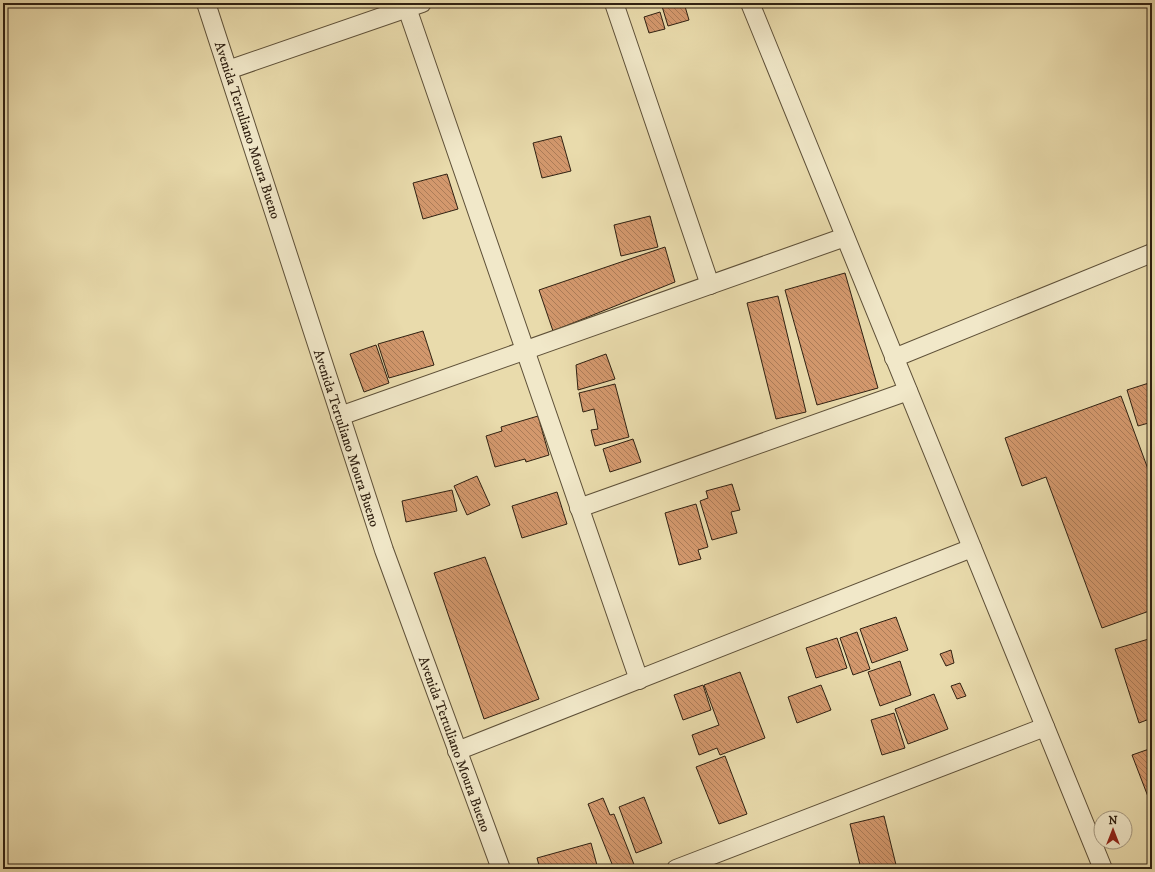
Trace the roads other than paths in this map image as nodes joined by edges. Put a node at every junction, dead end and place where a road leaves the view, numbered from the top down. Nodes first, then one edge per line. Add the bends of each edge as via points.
1 (206, 3) edge
2 (614, 3) edge
3 (750, 3) edge
4 (414, 6) edge
5 (228, 70) junction
6 (845, 237) junction
7 (1152, 253) edge
8 (710, 285) junction
9 (525, 350) junction
10 (894, 358) junction
11 (908, 392) junction
12 (340, 416) junction
13 (579, 508) junction
14 (972, 548) junction
15 (639, 680) junction
16 (1045, 727) junction
17 (457, 751) junction
18 (500, 869) edge
19 (676, 869) edge
20 (1103, 869) edge

1 - 5 street, Avenida Tertuliano Moura Bueno
2 - 8 street
3 - 6 street
4 - 5 street
4 - 9 street
5 - 12 street, Avenida Tertuliano Moura Bueno
6 - 8 street
6 - 10 street
7 - 10 street
8 - 9 street
9 - 12 street
9 - 13 street
10 - 11 street
11 - 13 street
11 - 14 street
12 - 17 street, Avenida Tertuliano Moura Bueno via 384,550
13 - 15 street
14 - 15 street
14 - 16 street
15 - 17 street
16 - 19 street
16 - 20 street
17 - 18 street, Avenida Tertuliano Moura Bueno

